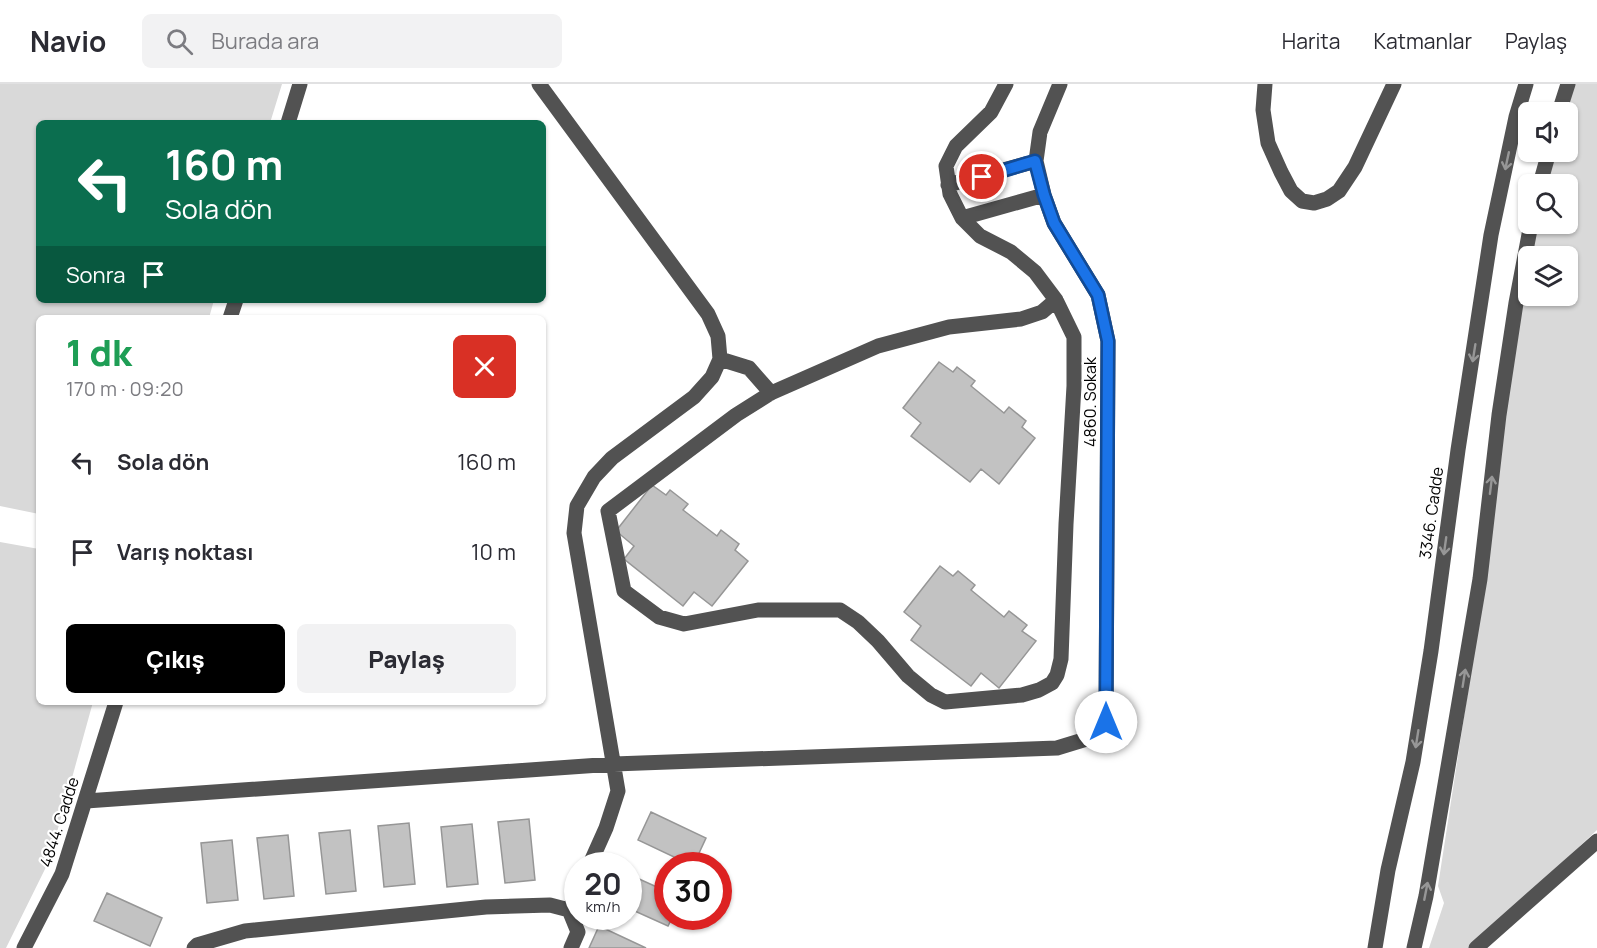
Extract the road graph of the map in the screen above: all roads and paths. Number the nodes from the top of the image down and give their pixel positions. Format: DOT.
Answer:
graph roads {
  1 [pos="300,84"];
  2 [pos="539,84"];
  3 [pos="1006,84"];
  4 [pos="1060,84"];
  5 [pos="1265,84"];
  6 [pos="1394,84"];
  7 [pos="1526,84"];
  8 [pos="1568,84"];
  9 [pos="1562,102"];
  10 [pos="289,120"];
  11 [pos="1035,161"];
  12 [pos="948,185"];
  13 [pos="1044,195"];
  14 [pos="962,218"];
  15 [pos="1529,234"];
  16 [pos="1056,300"];
  17 [pos="720,359"];
  18 [pos="771,393"];
  19 [pos="115,705"];
  20 [pos="614,764"];
  21 [pos="86,801"];
  22 [pos="1597,841"];
  23 [pos="595,852"];
  24 [pos="564,909"];
  25 [pos="577,930"];
  26 [pos="24,948"];
  27 [pos="194,948"];
  28 [pos="571,948"];
  29 [pos="1375,948"];
  30 [pos="1414,948"];
  31 [pos="1476,948"];
  1 -- 10 [label="street"];
  2 -- 17 [label="street"];
  3 -- 12 [label="street"];
  4 -- 11 [label="street, 4860. Sokak"];
  5 -- 6 [label="street"];
  7 -- 29 [label="street, 3346. Cadde, one-way"];
  8 -- 9 [label="street"];
  11 -- 12 [label="street"];
  11 -- 13 [label="street, 4860. Sokak"];
  12 -- 14 [label="street"];
  13 -- 14 [label="street"];
  13 -- 20 [label="street, 4860. Sokak"];
  14 -- 16 [label="street"];
  30 -- 15 [label="street, one-way"];
  16 -- 18 [label="street"];
  16 -- 18 [label="street"];
  17 -- 18 [label="street"];
  17 -- 20 [label="street"];
  19 -- 21 [label="street, 4844. Cadde"];
  20 -- 21 [label="street"];
  20 -- 23 [label="street"];
  21 -- 26 [label="street, 4844. Cadde"];
  22 -- 31 [label="street"];
  24 -- 27 [label="street"];
  25 -- 28 [label="street"];
}
